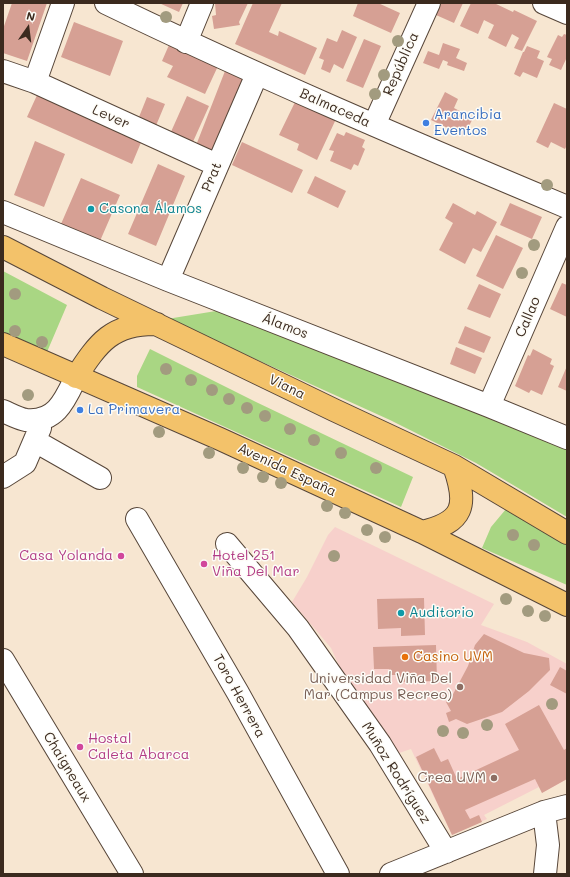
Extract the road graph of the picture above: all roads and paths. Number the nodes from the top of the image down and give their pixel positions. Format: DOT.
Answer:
graph roads {
  1 [pos="63,3"];
  2 [pos="106,3"];
  3 [pos="202,3"];
  4 [pos="429,3"];
  5 [pos="544,3"];
  6 [pos="567,12"];
  7 [pos="186,42"];
  8 [pos="3,71"];
  9 [pos="257,74"];
  10 [pos="36,82"];
  11 [pos="374,125"];
  12 [pos="217,164"];
  13 [pos="567,207"];
  14 [pos="3,212"];
  15 [pos="567,227"];
  16 [pos="3,247"];
  17 [pos="168,280"];
  18 [pos="157,324"];
  19 [pos="3,344"];
  20 [pos="76,377"];
  21 [pos="490,406"];
  22 [pos="3,411"];
  23 [pos="43,420"];
  24 [pos="567,438"];
  25 [pos="35,441"];
  26 [pos="454,466"];
  27 [pos="3,477"];
  28 [pos="100,478"];
  29 [pos="137,518"];
  30 [pos="422,532"];
  31 [pos="567,533"];
  32 [pos="227,544"];
  33 [pos="567,605"];
  34 [pos="3,660"];
  35 [pos="567,806"];
  36 [pos="544,812"];
  37 [pos="446,852"];
  38 [pos="132,874"];
  39 [pos="338,874"];
  40 [pos="391,874"];
  41 [pos="545,874"];
  1 -- 10 [label="street"];
  2 -- 7 [label="street, Balmaceda"];
  3 -- 7 [label="street"];
  4 -- 11 [label="street, República"];
  5 -- 6 [label="street"];
  7 -- 9 [label="street, Balmaceda"];
  8 -- 10 [label="street, Lever"];
  9 -- 11 [label="street, Balmaceda"];
  9 -- 12 [label="street, Prat"];
  10 -- 12 [label="street, Lever"];
  11 -- 13 [label="street, Balmaceda"];
  12 -- 17 [label="street, Prat"];
  14 -- 17 [label="street, Álamos"];
  15 -- 21 [label="street, Callao"];
  16 -- 18 [label="main road, Viana"];
  17 -- 21 [label="street, Álamos"];
  18 -- 20 [label="main road"];
  18 -- 26 [label="main road, Viana"];
  19 -- 20 [label="main road, Avenida España"];
  20 -- 23 [label="street"];
  20 -- 30 [label="main road, Avenida España"];
  21 -- 24 [label="street, Álamos"];
  22 -- 23 [label="street"];
  23 -- 25 [label="street"];
  25 -- 27 [label="street"];
  25 -- 28 [label="street"];
  26 -- 30 [label="main road"];
  26 -- 31 [label="main road, Viana"];
  29 -- 39 [label="street, Toro Herrera"];
  30 -- 33 [label="main road, Avenida España"];
  32 -- 37 [label="street, Muñoz Rodríguez"];
  34 -- 38 [label="street, Chaigneaux"];
  35 -- 36 [label="street"];
  36 -- 37 [label="street"];
  36 -- 41 [label="street"];
  37 -- 40 [label="street"];
}
